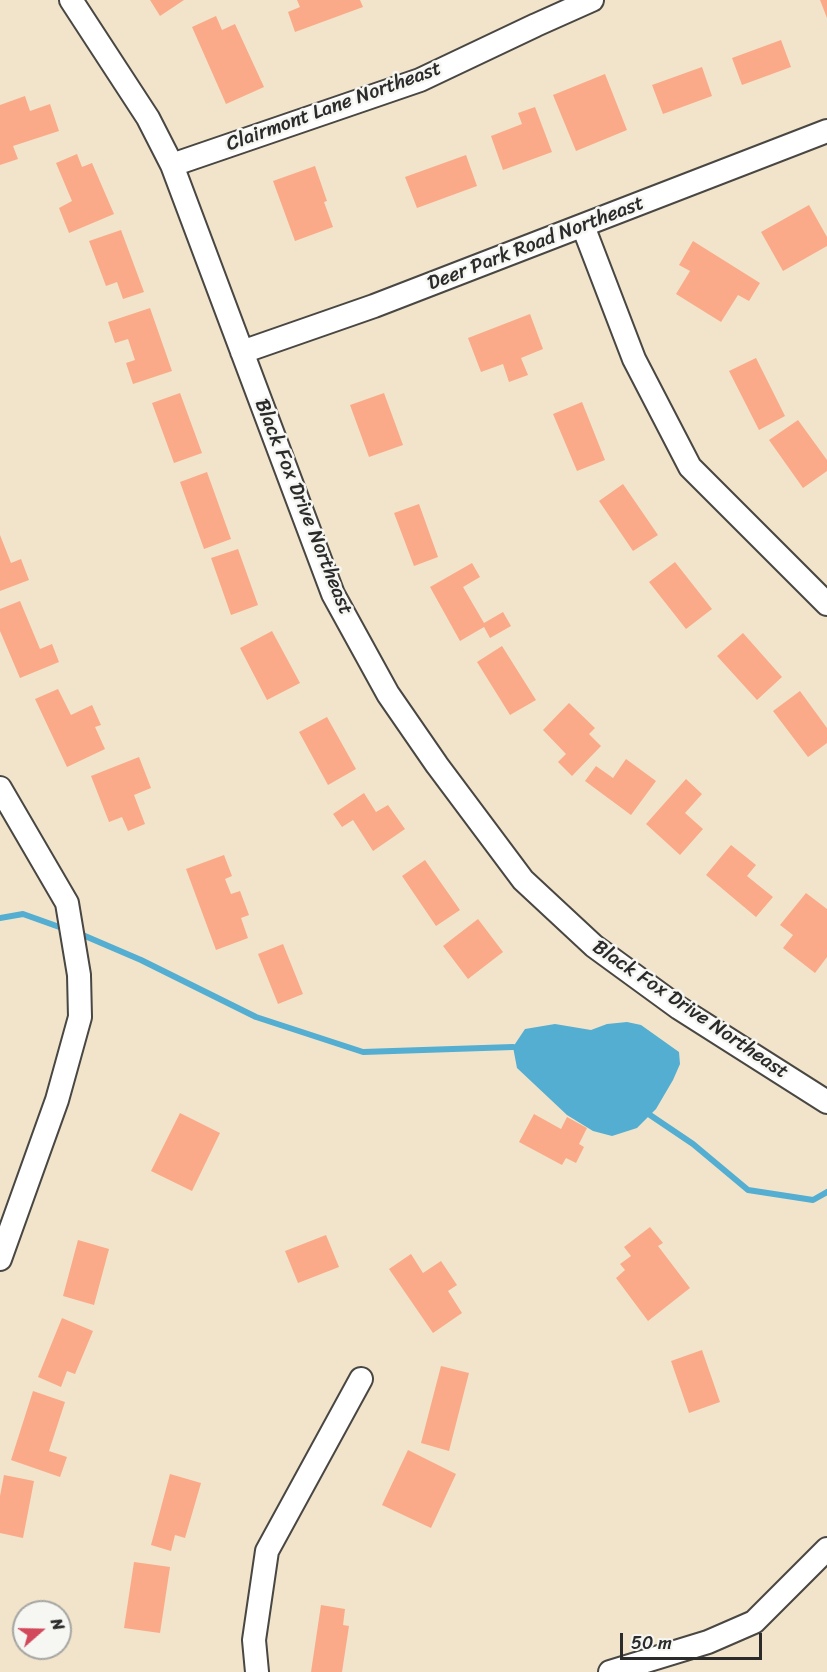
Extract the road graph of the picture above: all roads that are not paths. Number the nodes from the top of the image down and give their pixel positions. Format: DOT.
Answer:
graph roads {
  1 [pos="71,0"];
  2 [pos="592,0"];
  3 [pos="827,131"];
  4 [pos="172,165"];
  5 [pos="583,226"];
  6 [pos="242,352"];
  7 [pos="827,604"];
  8 [pos="0,788"];
  9 [pos="827,1102"];
  10 [pos="0,1259"];
  11 [pos="361,1379"];
  12 [pos="827,1549"];
  13 [pos="257,1672"];
  14 [pos="610,1672"];
  1 -- 4 [label="street, Black Fox Drive Northeast"];
  2 -- 4 [label="street, Clairmont Lane Northeast"];
  3 -- 5 [label="street, Deer Park Road Northeast"];
  4 -- 6 [label="street, Black Fox Drive Northeast"];
  5 -- 6 [label="street, Deer Park Road Northeast"];
  5 -- 7 [label="street"];
  6 -- 9 [label="street, Black Fox Drive Northeast"];
  8 -- 10 [label="street"];
  11 -- 13 [label="street"];
  12 -- 14 [label="street"];
}
